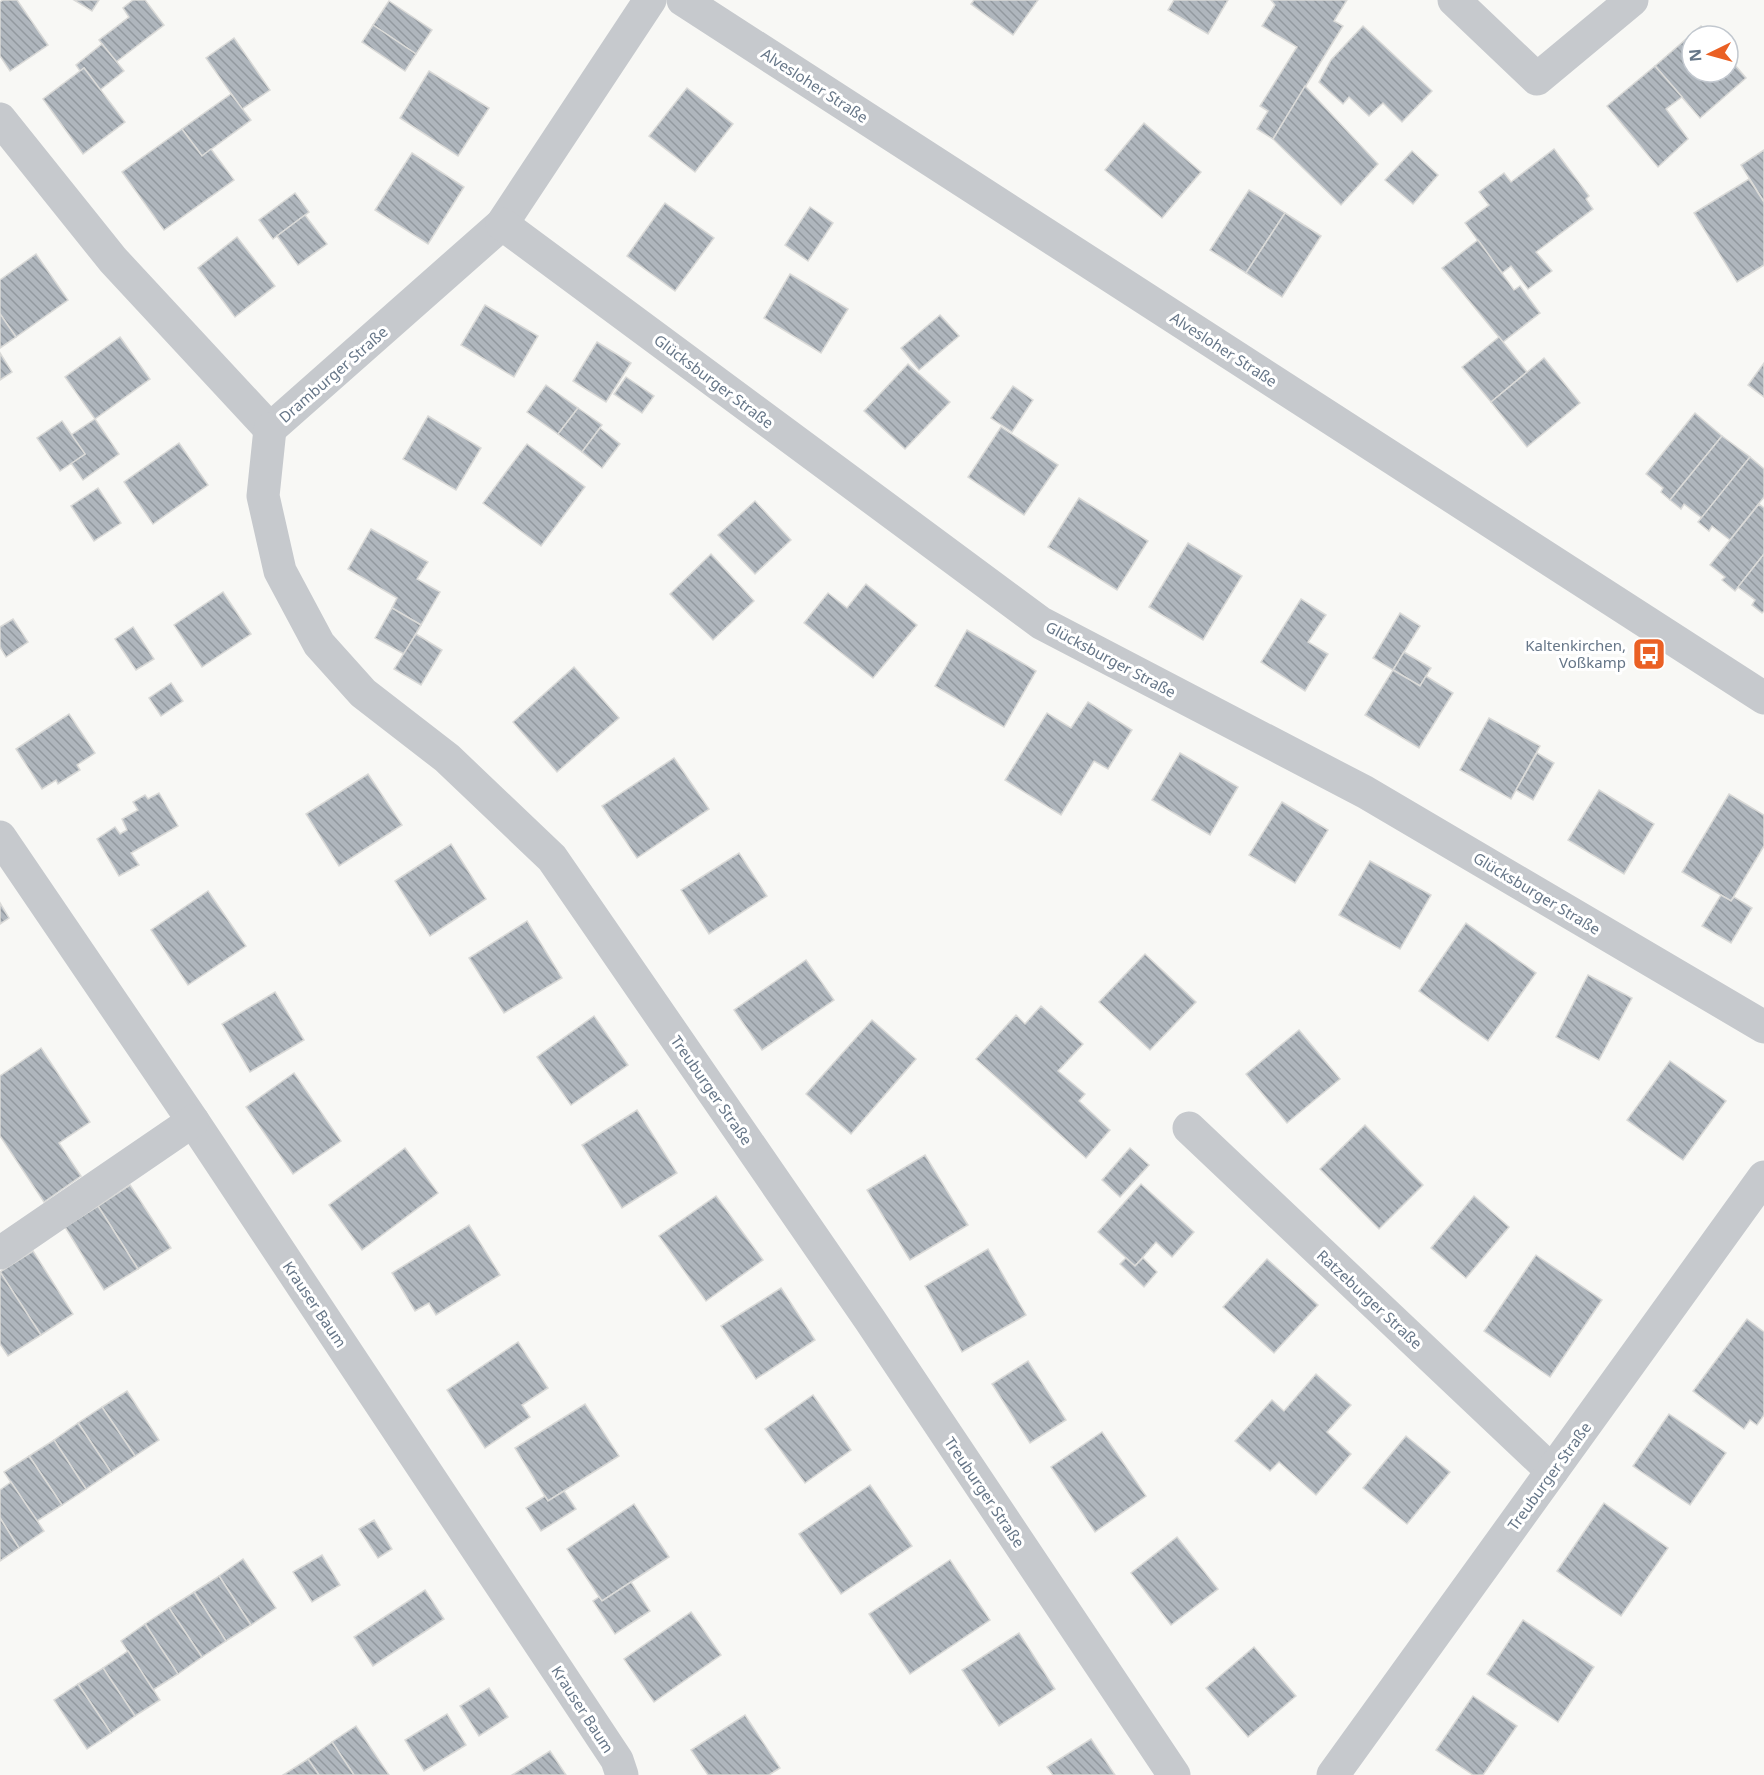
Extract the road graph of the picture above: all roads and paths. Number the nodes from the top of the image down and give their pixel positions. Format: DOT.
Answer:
graph roads {
  1 [pos="650,0"];
  2 [pos="683,0"];
  3 [pos="1454,0"];
  4 [pos="1632,0"];
  5 [pos="0,119"];
  6 [pos="502,224"];
  7 [pos="270,429"];
  8 [pos="1764,698"];
  9 [pos="0,837"];
  10 [pos="1764,1027"];
  11 [pos="193,1121"];
  12 [pos="1188,1128"];
  13 [pos="1764,1177"];
  14 [pos="0,1253"];
  15 [pos="1552,1471"];
  16 [pos="622,1775"];
  17 [pos="1173,1775"];
  18 [pos="1333,1775"];
  1 -- 6 [label="street, Dramburger Straße"];
  2 -- 8 [label="street, Alvesloher Straße"];
  3 -- 4 [label="street"];
  5 -- 7 [label="street, Dramburger Straße"];
  6 -- 7 [label="street, Dramburger Straße"];
  6 -- 10 [label="street, Glücksburger Straße"];
  7 -- 17 [label="street, Treuburger Straße"];
  9 -- 11 [label="street, Krauser Baum"];
  11 -- 14 [label="street"];
  11 -- 16 [label="street, Krauser Baum"];
  12 -- 15 [label="street, Ratzeburger Straße"];
  13 -- 15 [label="street, Treuburger Straße"];
  15 -- 18 [label="street, Treuburger Straße"];
}
